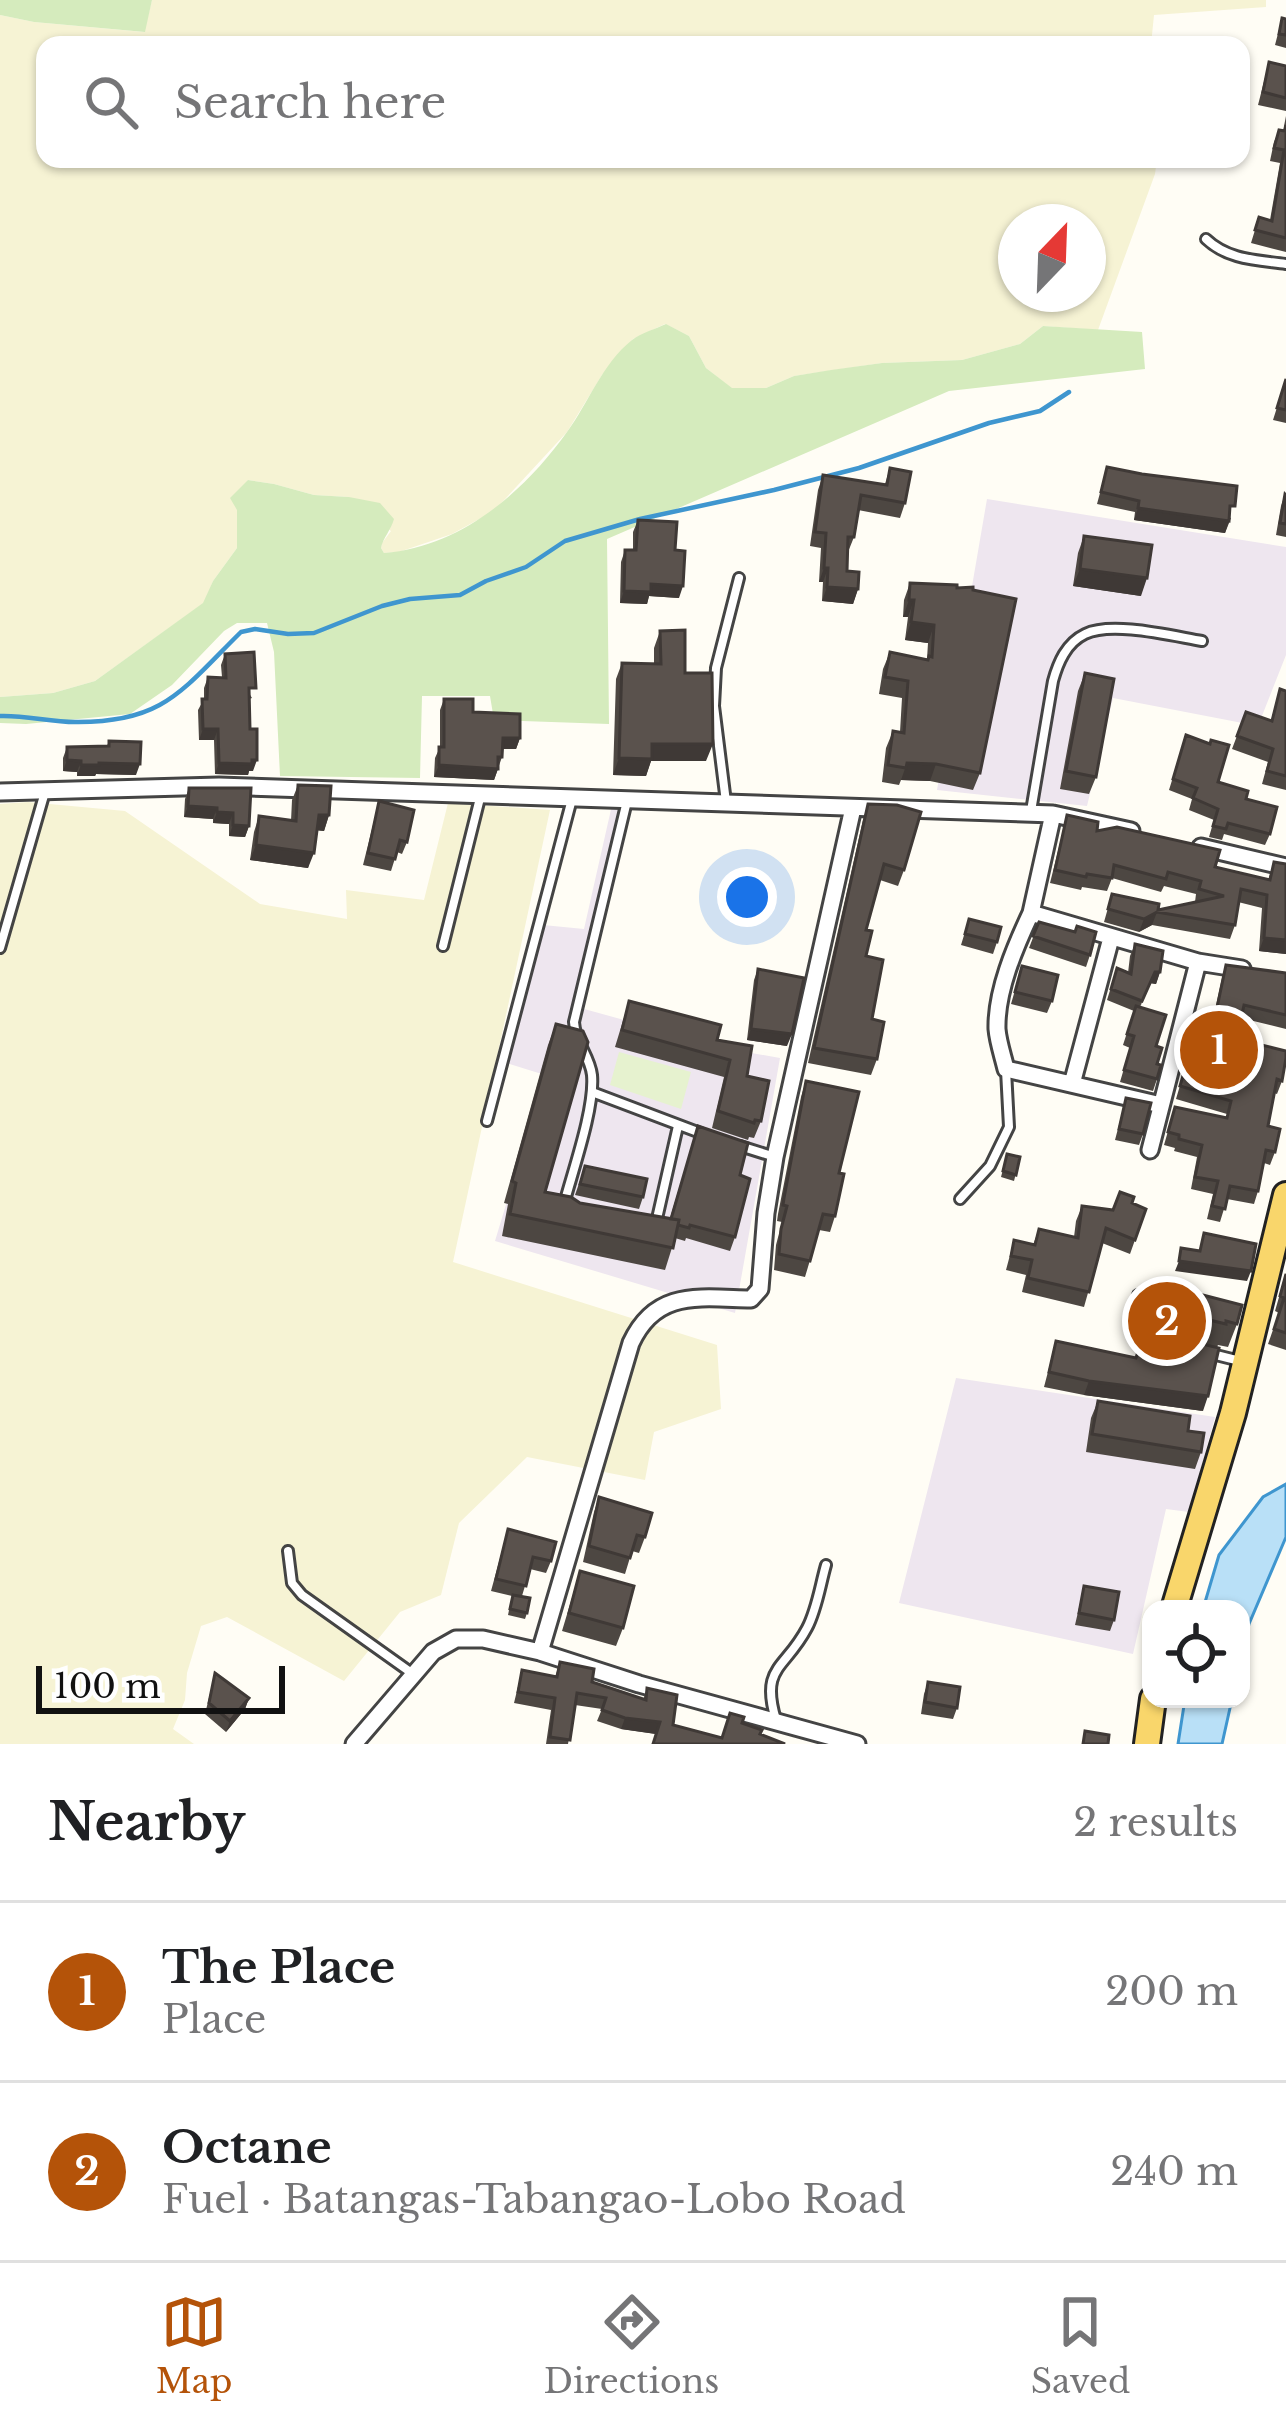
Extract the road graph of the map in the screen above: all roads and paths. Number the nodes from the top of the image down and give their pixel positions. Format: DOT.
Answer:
graph roads {
  1 [pos="1206,238"];
  2 [pos="1286,264"];
  3 [pos="739,578"];
  4 [pos="1202,641"];
  5 [pos="45,790"];
  6 [pos="0,792"];
  7 [pos="482,793"];
  8 [pos="573,797"];
  9 [pos="628,799"];
  10 [pos="726,803"];
  11 [pos="853,808"];
  12 [pos="1030,813"];
  13 [pos="1053,814"];
  14 [pos="1146,835"];
  15 [pos="1193,845"];
  16 [pos="1286,866"];
  17 [pos="1031,913"];
  18 [pos="1111,938"];
  19 [pos="443,946"];
  20 [pos="0,948"];
  21 [pos="1198,962"];
  22 [pos="1264,973"];
  23 [pos="1006,1069"];
  24 [pos="1072,1084"];
  25 [pos="592,1092"];
  26 [pos="1162,1105"];
  27 [pos="487,1121"];
  28 [pos="678,1126"];
  29 [pos="717,1138"];
  30 [pos="736,1144"];
  31 [pos="1150,1150"];
  32 [pos="775,1157"];
  33 [pos="1286,1195"];
  34 [pos="960,1199"];
  35 [pos="567,1214"];
  36 [pos="650,1229"];
  37 [pos="1138,1294"];
  38 [pos="1181,1304"];
  39 [pos="1200,1310"];
  40 [pos="1178,1346"];
  41 [pos="1200,1352"];
  42 [pos="1246,1363"];
  43 [pos="288,1551"];
  44 [pos="826,1565"];
  45 [pos="1177,1600"];
  46 [pos="540,1652"];
  47 [pos="414,1675"];
  48 [pos="1152,1708"];
  49 [pos="776,1722"];
  50 [pos="354,1744"];
  51 [pos="857,1744"];
  52 [pos="1147,1744"];
  1 -- 2 [label="lane"];
  3 -- 10 [label="lane"];
  4 -- 12 [label="lane"];
  5 -- 6 [label="street"];
  5 -- 7 [label="street"];
  5 -- 20 [label="lane"];
  7 -- 8 [label="street"];
  7 -- 19 [label="lane"];
  8 -- 9 [label="street"];
  8 -- 27 [label="lane"];
  9 -- 10 [label="street"];
  9 -- 25 [label="lane"];
  10 -- 11 [label="street"];
  11 -- 12 [label="street"];
  11 -- 32 [label="street"];
  12 -- 13 [label="street"];
  13 -- 14 [label="street"];
  13 -- 17 [label="street"];
  15 -- 16 [label="street"];
  17 -- 18 [label="street"];
  17 -- 23 [label="street"];
  18 -- 21 [label="street"];
  18 -- 24 [label="street"];
  21 -- 22 [label="street"];
  21 -- 26 [label="street"];
  23 -- 24 [label="street"];
  23 -- 34 [label="lane"];
  24 -- 26 [label="street"];
  25 -- 28 [label="lane"];
  25 -- 35 [label="lane"];
  26 -- 31 [label="street"];
  28 -- 29 [label="lane"];
  28 -- 36 [label="lane"];
  30 -- 32 [label="lane"];
  32 -- 46 [label="street"];
  33 -- 42 [label="main road"];
  37 -- 38 [label="lane"];
  38 -- 39 [label="lane"];
  38 -- 40 [label="lane"];
  41 -- 42 [label="lane"];
  42 -- 45 [label="main road"];
  43 -- 47 [label="lane"];
  44 -- 49 [label="lane"];
  46 -- 47 [label="street"];
  46 -- 49 [label="street"];
  47 -- 50 [label="street"];
  48 -- 52 [label="main road"];
  49 -- 51 [label="street"];
}
